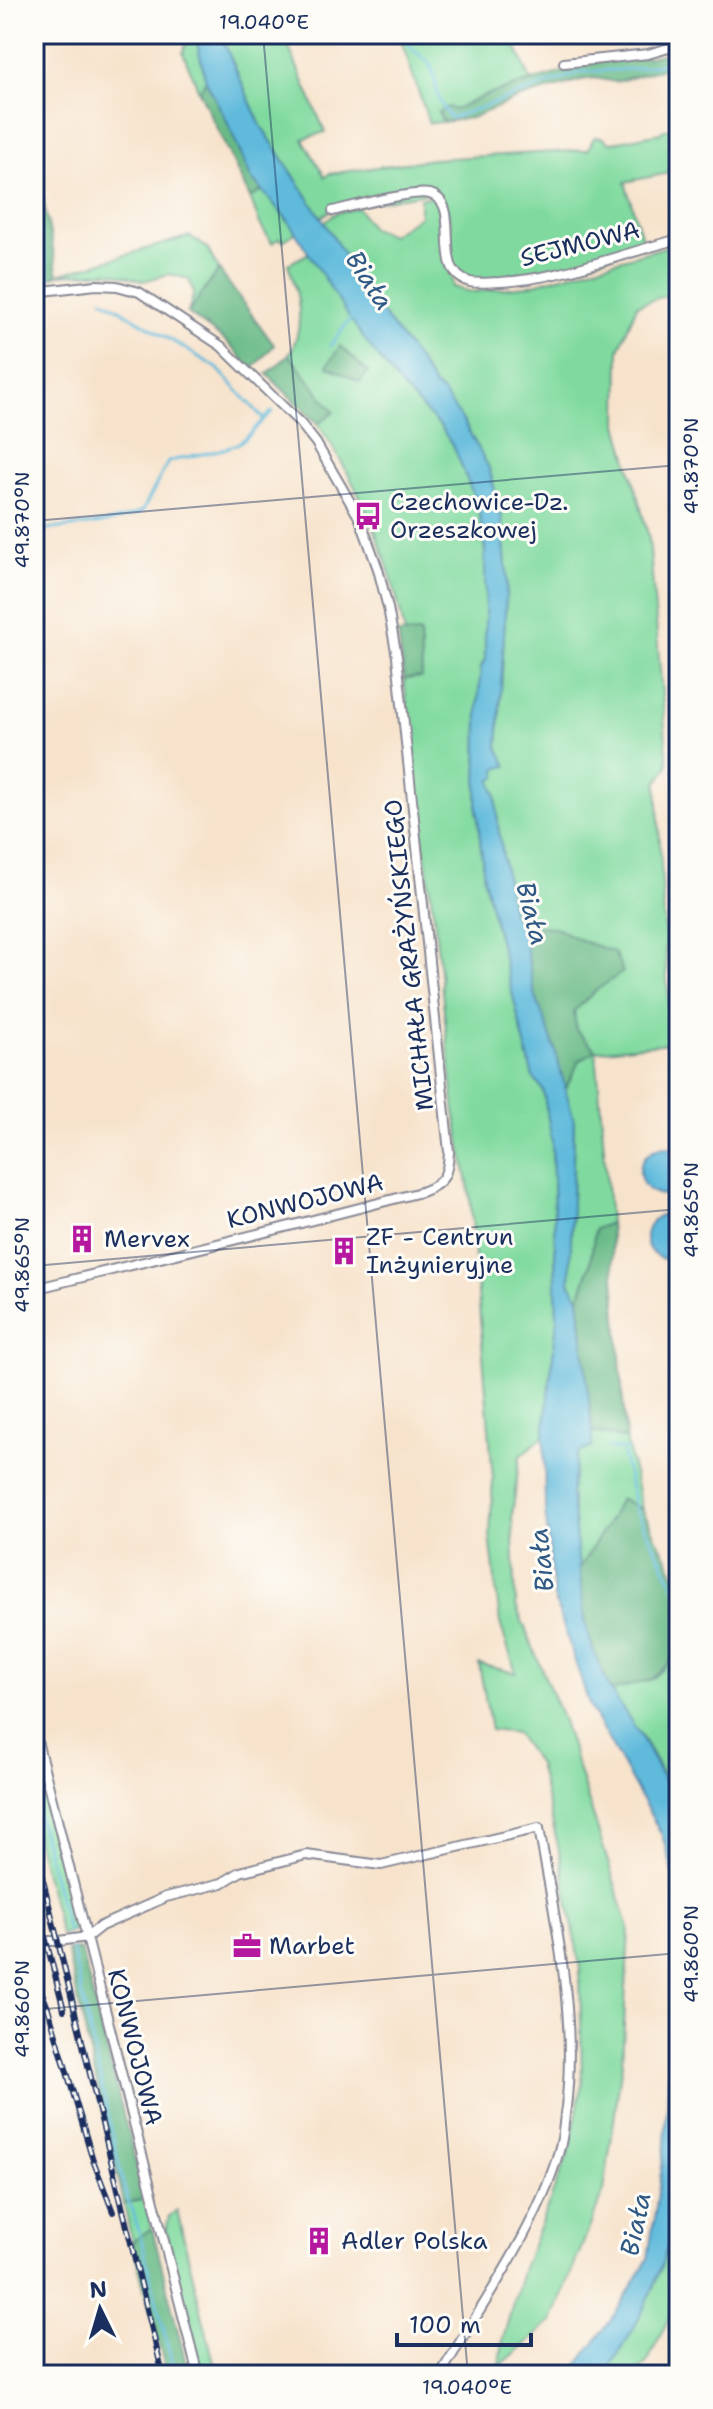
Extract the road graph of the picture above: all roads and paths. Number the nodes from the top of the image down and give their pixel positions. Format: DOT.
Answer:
graph roads {
  1 [pos="679,45"];
  2 [pos="564,63"];
  3 [pos="333,211"];
  4 [pos="679,239"];
  5 [pos="34,292"];
  6 [pos="442,1180"];
  7 [pos="34,1289"];
  8 [pos="34,1729"];
  9 [pos="87,1937"];
  10 [pos="34,1941"];
  11 [pos="198,2375"];
  12 [pos="440,2375"];
  1 -- 2 [label="street"];
  3 -- 4 [label="street, SEJMOWA"];
  5 -- 6 [label="street, MICHAŁA GRAŻYŃSKIEGO"];
  6 -- 7 [label="street, KONWOJOWA"];
  8 -- 9 [label="street, KONWOJOWA"];
  9 -- 10 [label="street"];
  9 -- 11 [label="street, KONWOJOWA"];
  9 -- 12 [label="street"];
}
